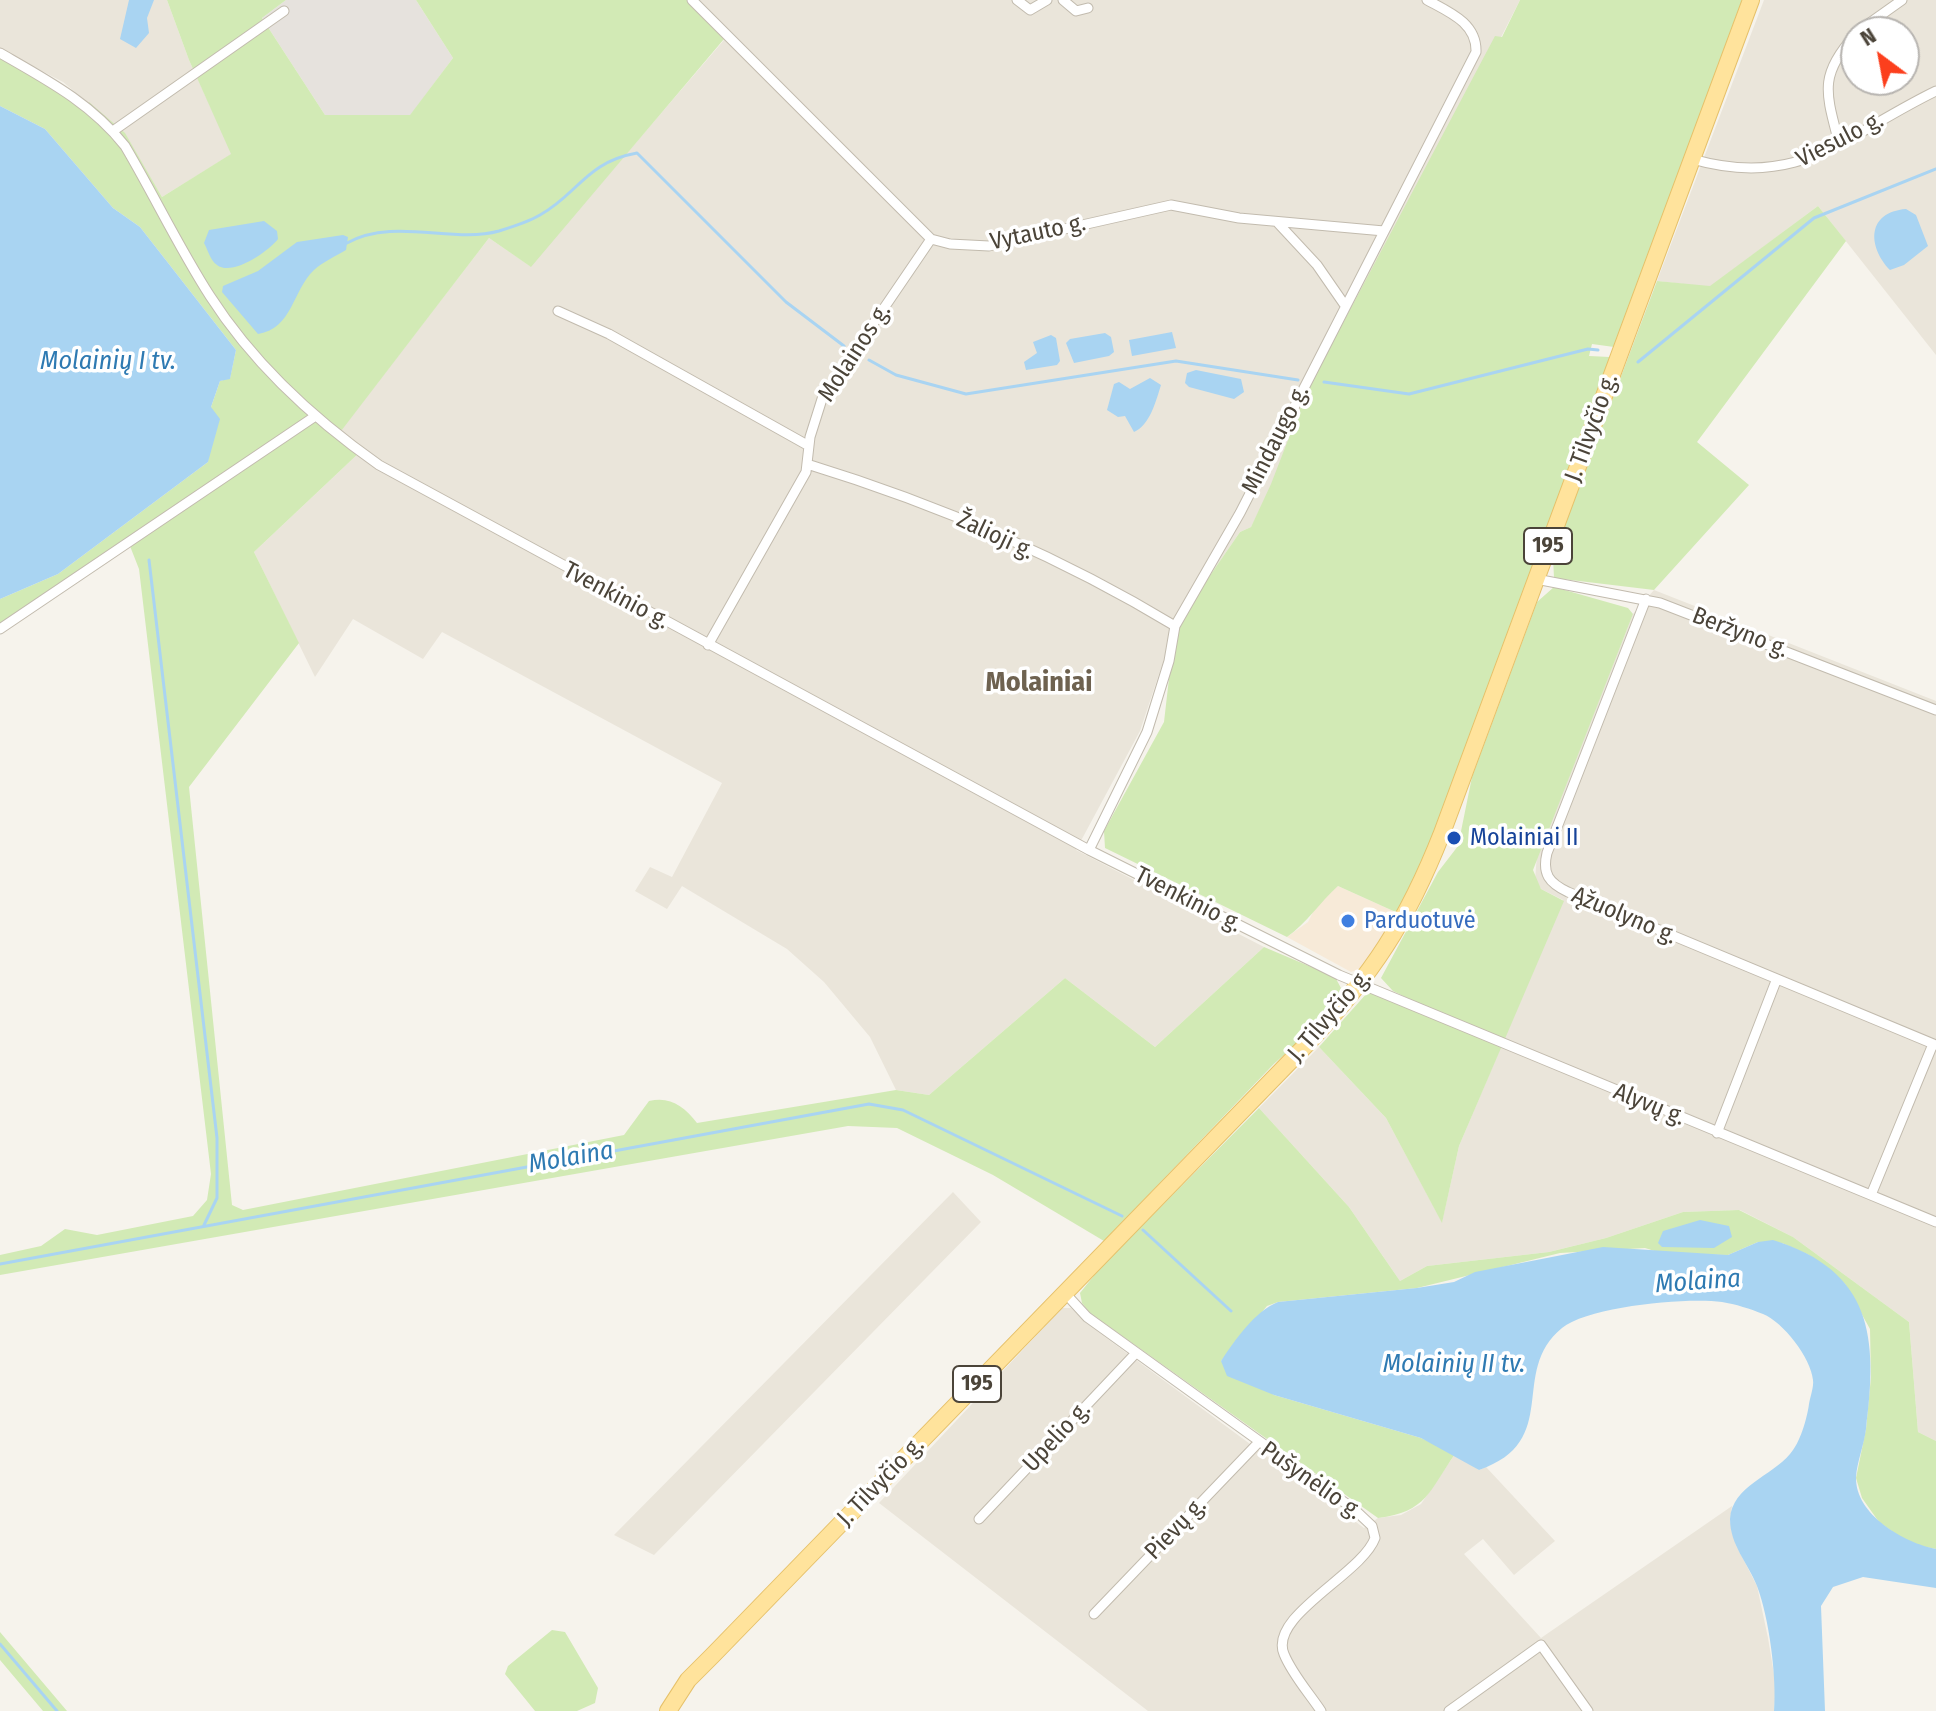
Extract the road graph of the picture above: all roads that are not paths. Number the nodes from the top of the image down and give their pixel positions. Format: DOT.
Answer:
graph roads {
  1 [pos="692,0"];
  2 [pos="1017,0"];
  3 [pos="1047,0"];
  4 [pos="1063,0"];
  5 [pos="1427,0"];
  6 [pos="1751,0"];
  7 [pos="1902,0"];
  8 [pos="1088,8"];
  9 [pos="284,11"];
  10 [pos="1880,16"];
  11 [pos="0,53"];
  12 [pos="1840,54"];
  13 [pos="1936,91"];
  14 [pos="113,131"];
  15 [pos="1839,143"];
  16 [pos="1692,159"];
  17 [pos="1277,222"];
  18 [pos="1384,231"];
  19 [pos="931,239"];
  20 [pos="1344,304"];
  21 [pos="558,311"];
  22 [pos="314,417"];
  23 [pos="809,446"];
  24 [pos="807,464"];
  25 [pos="1536,579"];
  26 [pos="1646,599"];
  27 [pos="1175,626"];
  28 [pos="0,629"];
  29 [pos="708,645"];
  30 [pos="1936,710"];
  31 [pos="1089,850"];
  32 [pos="1776,981"];
  33 [pos="1363,982"];
  34 [pos="1935,1044"];
  35 [pos="1717,1133"];
  36 [pos="1871,1195"];
  37 [pos="1936,1222"];
  38 [pos="1065,1293"];
  39 [pos="1135,1354"];
  40 [pos="1258,1443"];
  41 [pos="979,1519"];
  42 [pos="1094,1614"];
  43 [pos="668,1711"];
  44 [pos="1321,1711"];
  45 [pos="1449,1711"];
  46 [pos="1588,1711"];
  1 -- 19 [label="street"];
  2 -- 3 [label="street"];
  4 -- 8 [label="street"];
  5 -- 18 [label="street, Mindaugo g."];
  6 -- 16 [label="main road, J. Tilvyčio g. / 195"];
  7 -- 10 [label="street"];
  9 -- 14 [label="street"];
  11 -- 14 [label="street, Tvenkinio g."];
  12 -- 15 [label="street"];
  13 -- 15 [label="street, Viesulo g."];
  14 -- 22 [label="street, Tvenkinio g."];
  15 -- 16 [label="street, Viesulo g."];
  16 -- 25 [label="main road, J. Tilvyčio g. / 195"];
  17 -- 18 [label="street, Vytauto g."];
  17 -- 19 [label="street, Vytauto g."];
  17 -- 20 [label="street"];
  18 -- 20 [label="street, Mindaugo g."];
  19 -- 23 [label="street, Molainos g."];
  20 -- 27 [label="street, Mindaugo g."];
  21 -- 23 [label="street"];
  22 -- 28 [label="street"];
  22 -- 29 [label="street, Tvenkinio g."];
  23 -- 24 [label="street, Molainos g."];
  24 -- 27 [label="street, Žalioji g."];
  24 -- 29 [label="street, Molainos g."];
  25 -- 26 [label="street, Beržyno g."];
  25 -- 33 [label="main road, J. Tilvyčio g. / 195"];
  26 -- 30 [label="street, Beržyno g."];
  26 -- 32 [label="street, Ąžuolyno g."];
  27 -- 31 [label="street, Mindaugo g."];
  29 -- 31 [label="street, Tvenkinio g."];
  31 -- 33 [label="street, Tvenkinio g."];
  32 -- 34 [label="street, Ąžuolyno g."];
  32 -- 35 [label="street"];
  33 -- 35 [label="street, Alyvų g."];
  33 -- 38 [label="main road, J. Tilvyčio g. / 195"];
  34 -- 36 [label="street"];
  35 -- 36 [label="street, Alyvų g."];
  36 -- 37 [label="street, Alyvų g."];
  38 -- 39 [label="street, Pušynėlio g."];
  38 -- 43 [label="main road, J. Tilvyčio g. / 195"];
  39 -- 40 [label="street, Pušynėlio g."];
  39 -- 41 [label="street, Upelio g."];
  40 -- 42 [label="street, Pievų g."];
  40 -- 44 [label="street, Pušynėlio g."];
  45 -- 46 [label="street"];
}
